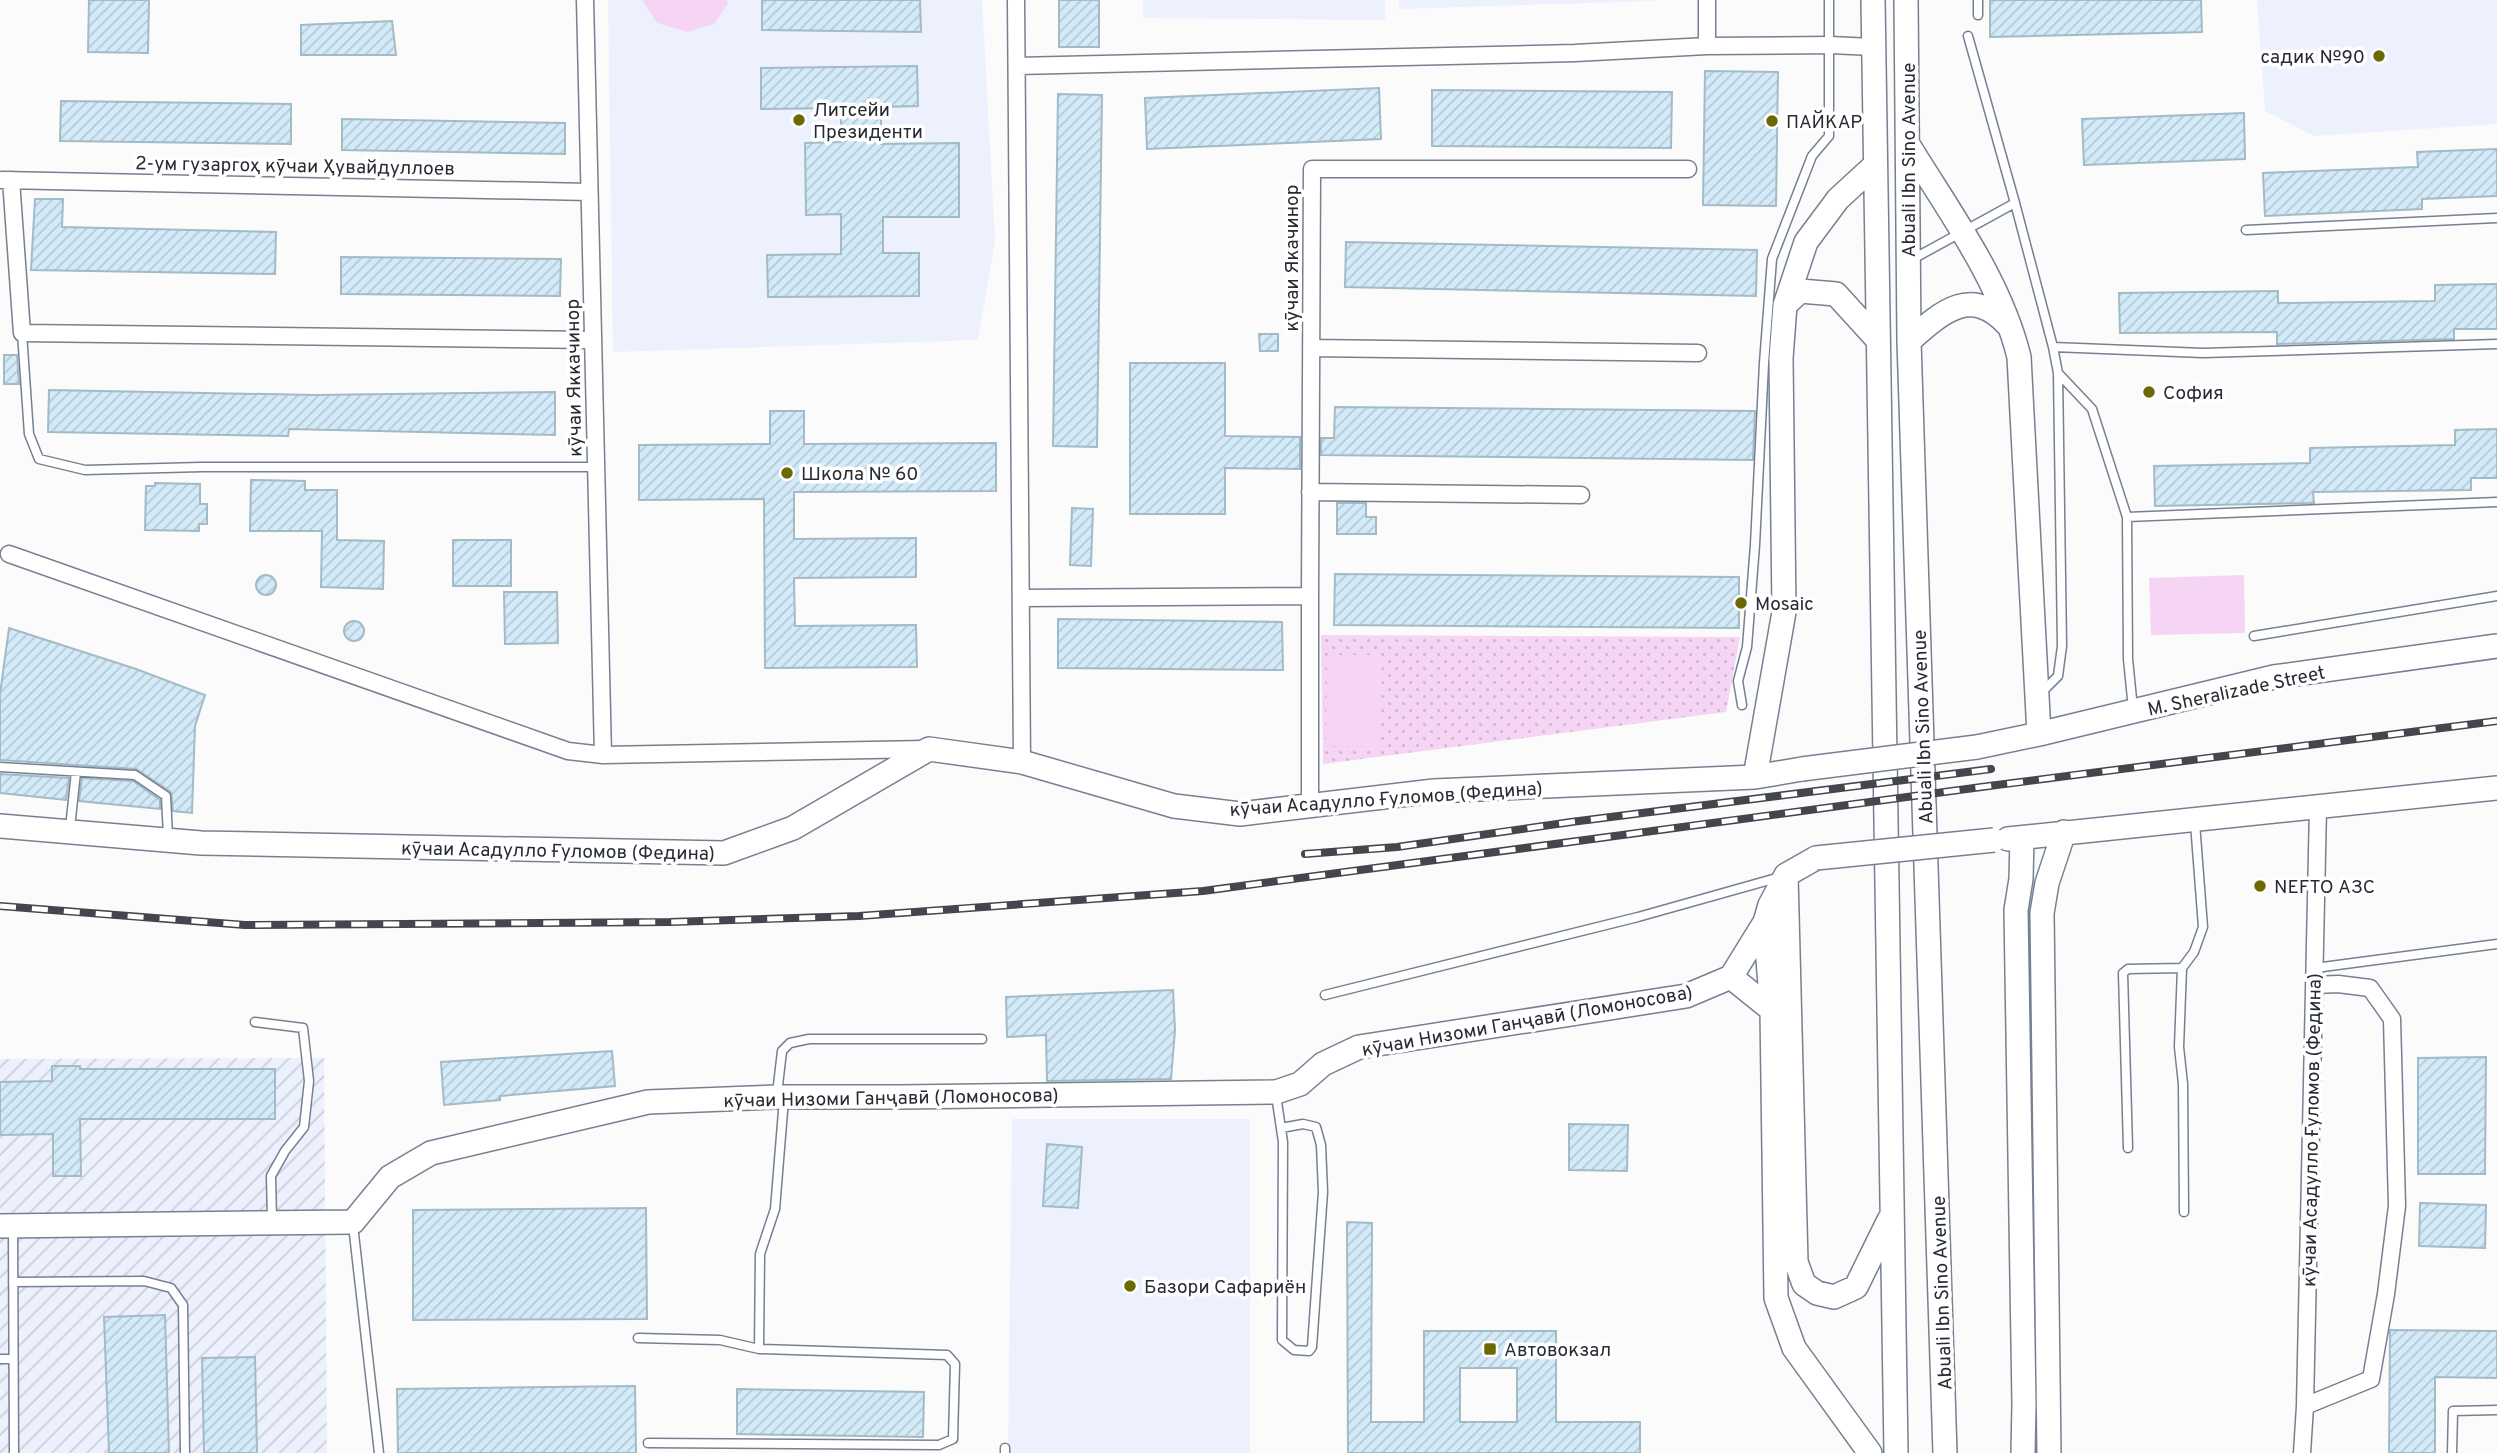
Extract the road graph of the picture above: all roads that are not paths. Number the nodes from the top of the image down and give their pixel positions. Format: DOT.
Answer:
graph roads {
  1 [pos="585,0"];
  2 [pos="1016,0"];
  3 [pos="1707,0"];
  4 [pos="1829,0"];
  5 [pos="1873,0"];
  6 [pos="1906,0"];
  7 [pos="1978,0"];
  8 [pos="1978,15"];
  9 [pos="1968,36"];
  10 [pos="1830,45"];
  11 [pos="1707,46"];
  12 [pos="1874,47"];
  13 [pos="1017,66"];
  14 [pos="1909,146"];
  15 [pos="1874,166"];
  16 [pos="1688,169"];
  17 [pos="6,180"];
  18 [pos="589,192"];
  19 [pos="2015,203"];
  20 [pos="2497,218"];
  21 [pos="2246,230"];
  22 [pos="1961,232"];
  23 [pos="1909,262"];
  24 [pos="1785,305"];
  25 [pos="2012,329"];
  26 [pos="22,333"];
  27 [pos="1877,339"];
  28 [pos="593,340"];
  29 [pos="1909,341"];
  30 [pos="2497,344"];
  31 [pos="2053,347"];
  32 [pos="1311,348"];
  33 [pos="1698,353"];
  34 [pos="2058,373"];
  35 [pos="596,467"];
  36 [pos="1310,492"];
  37 [pos="1581,495"];
  38 [pos="2497,502"];
  39 [pos="2127,517"];
  40 [pos="9,554"];
  41 [pos="1310,596"];
  42 [pos="2497,596"];
  43 [pos="1021,598"];
  44 [pos="2254,636"];
  45 [pos="2497,646"];
  46 [pos="2038,697"];
  47 [pos="1742,705"];
  48 [pos="2133,712"];
  49 [pos="2039,734"];
  50 [pos="929,749"];
  51 [pos="603,755"];
  52 [pos="1022,762"];
  53 [pos="0,767"];
  54 [pos="1802,769"];
  55 [pos="76,772"];
  56 [pos="1755,777"];
  57 [pos="2497,788"];
  58 [pos="1310,806"];
  59 [pos="2318,807"];
  60 [pos="2194,820"];
  61 [pos="0,825"];
  62 [pos="70,832"];
  63 [pos="2064,832"];
  64 [pos="2022,838"];
  65 [pos="168,841"];
  66 [pos="1786,875"];
  67 [pos="1765,922"];
  68 [pos="2497,944"];
  69 [pos="2182,968"];
  70 [pos="2315,968"];
  71 [pos="1731,977"];
  72 [pos="2315,985"];
  73 [pos="1325,995"];
  74 [pos="1772,1010"];
  75 [pos="255,1022"];
  76 [pos="982,1039"];
  77 [pos="1276,1092"];
  78 [pos="780,1097"];
  79 [pos="1281,1128"];
  80 [pos="2129,1148"];
  81 [pos="1892,1212"];
  82 [pos="2184,1212"];
  83 [pos="353,1222"];
  84 [pos="272,1223"];
  85 [pos="7,1226"];
  86 [pos="13,1282"];
  87 [pos="638,1338"];
  88 [pos="759,1349"];
  89 [pos="0,1359"];
  90 [pos="13,1359"];
  91 [pos="2305,1406"];
  92 [pos="2497,1410"];
  93 [pos="648,1443"];
  94 [pos="1948,1450"];
  95 [pos="14,1453"];
  96 [pos="185,1453"];
  97 [pos="379,1453"];
  98 [pos="1870,1453"];
  99 [pos="1896,1453"];
  100 [pos="2023,1453"];
  101 [pos="2049,1453"];
  102 [pos="2302,1453"];
  103 [pos="2452,1453"];
  1 -- 18 [label="street, кӯчаи Яккачинор"];
  2 -- 13 [label="street"];
  3 -- 11 [label="street"];
  4 -- 10 [label="lane"];
  5 -- 12 [label="main road, Abuali Ibn Sino Avenue"];
  6 -- 14 [label="main road, Abuali Ibn Sino Avenue"];
  7 -- 8 [label="lane"];
  9 -- 19 [label="lane"];
  10 -- 11 [label="street"];
  10 -- 12 [label="street"];
  10 -- 47 [label="lane"];
  11 -- 13 [label="street"];
  12 -- 15 [label="main road, Abuali Ibn Sino Avenue"];
  13 -- 43 [label="street"];
  14 -- 22 [label="main road"];
  14 -- 23 [label="main road, Abuali Ibn Sino Avenue"];
  15 -- 24 [label="main road"];
  15 -- 27 [label="main road, Abuali Ibn Sino Avenue"];
  16 -- 32 [label="street, кӯчаи Якачинор"];
  17 -- 18 [label="street, 2-ум гузаргоҳ кӯчаи Ҳувайдуллоев"];
  17 -- 26 [label="street"];
  18 -- 28 [label="street, кӯчаи Яккачинор"];
  19 -- 22 [label="lane"];
  19 -- 31 [label="lane"];
  20 -- 21 [label="lane"];
  22 -- 23 [label="lane"];
  22 -- 25 [label="main road"];
  23 -- 29 [label="main road, Abuali Ibn Sino Avenue"];
  24 -- 27 [label="main road"];
  24 -- 56 [label="main road"];
  25 -- 29 [label="main road"];
  25 -- 46 [label="main road"];
  26 -- 28 [label="street"];
  26 -- 35 [label="lane"];
  27 -- 81 [label="main road, Abuali Ibn Sino Avenue"];
  28 -- 35 [label="street, кӯчаи Яккачинор"];
  29 -- 94 [label="main road, Abuali Ibn Sino Avenue"];
  30 -- 31 [label="lane"];
  31 -- 34 [label="lane"];
  32 -- 33 [label="street"];
  32 -- 36 [label="street, кӯчаи Якачинор"];
  34 -- 39 [label="lane"];
  34 -- 46 [label="lane"];
  35 -- 51 [label="street, кӯчаи Яккачинор"];
  36 -- 37 [label="street"];
  36 -- 41 [label="street, кӯчаи Якачинор"];
  38 -- 39 [label="lane"];
  39 -- 48 [label="lane"];
  40 -- 51 [label="street"];
  41 -- 43 [label="street"];
  41 -- 58 [label="street, кӯчаи Якачинор"];
  42 -- 44 [label="lane"];
  43 -- 52 [label="street"];
  45 -- 48 [label="main road, M. Sheralizade Street"];
  46 -- 49 [label="main road"];
  48 -- 49 [label="main road, M. Sheralizade Street"];
  49 -- 54 [label="main road, M. Sheralizade Street, bridge"];
  50 -- 51 [label="street"];
  50 -- 52 [label="main road, кӯчаи Асадулло Ғуломов (Федина)"];
  50 -- 65 [label="main road, кӯчаи Асадулло Ғуломов (Федина)"];
  52 -- 58 [label="main road, кӯчаи Асадулло Ғуломов (Федина)"];
  53 -- 55 [label="lane"];
  54 -- 56 [label="main road, кӯчаи Асадулло Ғуломов (Федина)"];
  55 -- 62 [label="lane"];
  55 -- 65 [label="lane"];
  56 -- 58 [label="main road, кӯчаи Асадулло Ғуломов (Федина)"];
  57 -- 59 [label="main road"];
  59 -- 60 [label="main road"];
  59 -- 70 [label="street, кӯчаи Асадулло Ғуломов (Федина)"];
  60 -- 63 [label="main road"];
  60 -- 69 [label="lane"];
  61 -- 62 [label="main road, кӯчаи Асадулло Ғуломов (Федина)"];
  62 -- 65 [label="main road, кӯчаи Асадулло Ғуломов (Федина)"];
  63 -- 64 [label="main road"];
  63 -- 101 [label="main road"];
  64 -- 66 [label="main road, bridge"];
  64 -- 100 [label="main road"];
  66 -- 67 [label="main road"];
  66 -- 73 [label="lane"];
  66 -- 81 [label="main road"];
  67 -- 71 [label="main road"];
  67 -- 74 [label="main road"];
  68 -- 70 [label="lane"];
  69 -- 80 [label="lane"];
  69 -- 82 [label="lane"];
  70 -- 72 [label="street, кӯчаи Асадулло Ғуломов (Федина)"];
  71 -- 74 [label="main road"];
  71 -- 77 [label="main road, кӯчаи Низоми Ганҷавӣ (Ломоносова)"];
  72 -- 91 [label="street, кӯчаи Асадулло Ғуломов (Федина)"];
  72 -- 91 [label="street"];
  74 -- 98 [label="main road"];
  75 -- 84 [label="lane"];
  76 -- 78 [label="lane"];
  77 -- 78 [label="main road, кӯчаи Низоми Ганҷавӣ (Ломоносова)"];
  77 -- 79 [label="lane"];
  78 -- 83 [label="main road, кӯчаи Низоми Ганҷавӣ (Ломоносова)"];
  78 -- 88 [label="lane"];
  79 -- 79 [label="lane"];
  81 -- 99 [label="main road, Abuali Ibn Sino Avenue"];
  83 -- 84 [label="main road"];
  83 -- 97 [label="lane"];
  84 -- 85 [label="main road"];
  85 -- 86 [label="lane"];
  86 -- 90 [label="lane"];
  86 -- 96 [label="lane"];
  87 -- 88 [label="lane"];
  88 -- 93 [label="lane"];
  89 -- 90 [label="lane"];
  90 -- 95 [label="lane"];
  91 -- 102 [label="street, кӯчаи Асадулло Ғуломов (Федина)"];
  92 -- 103 [label="lane"];
}
